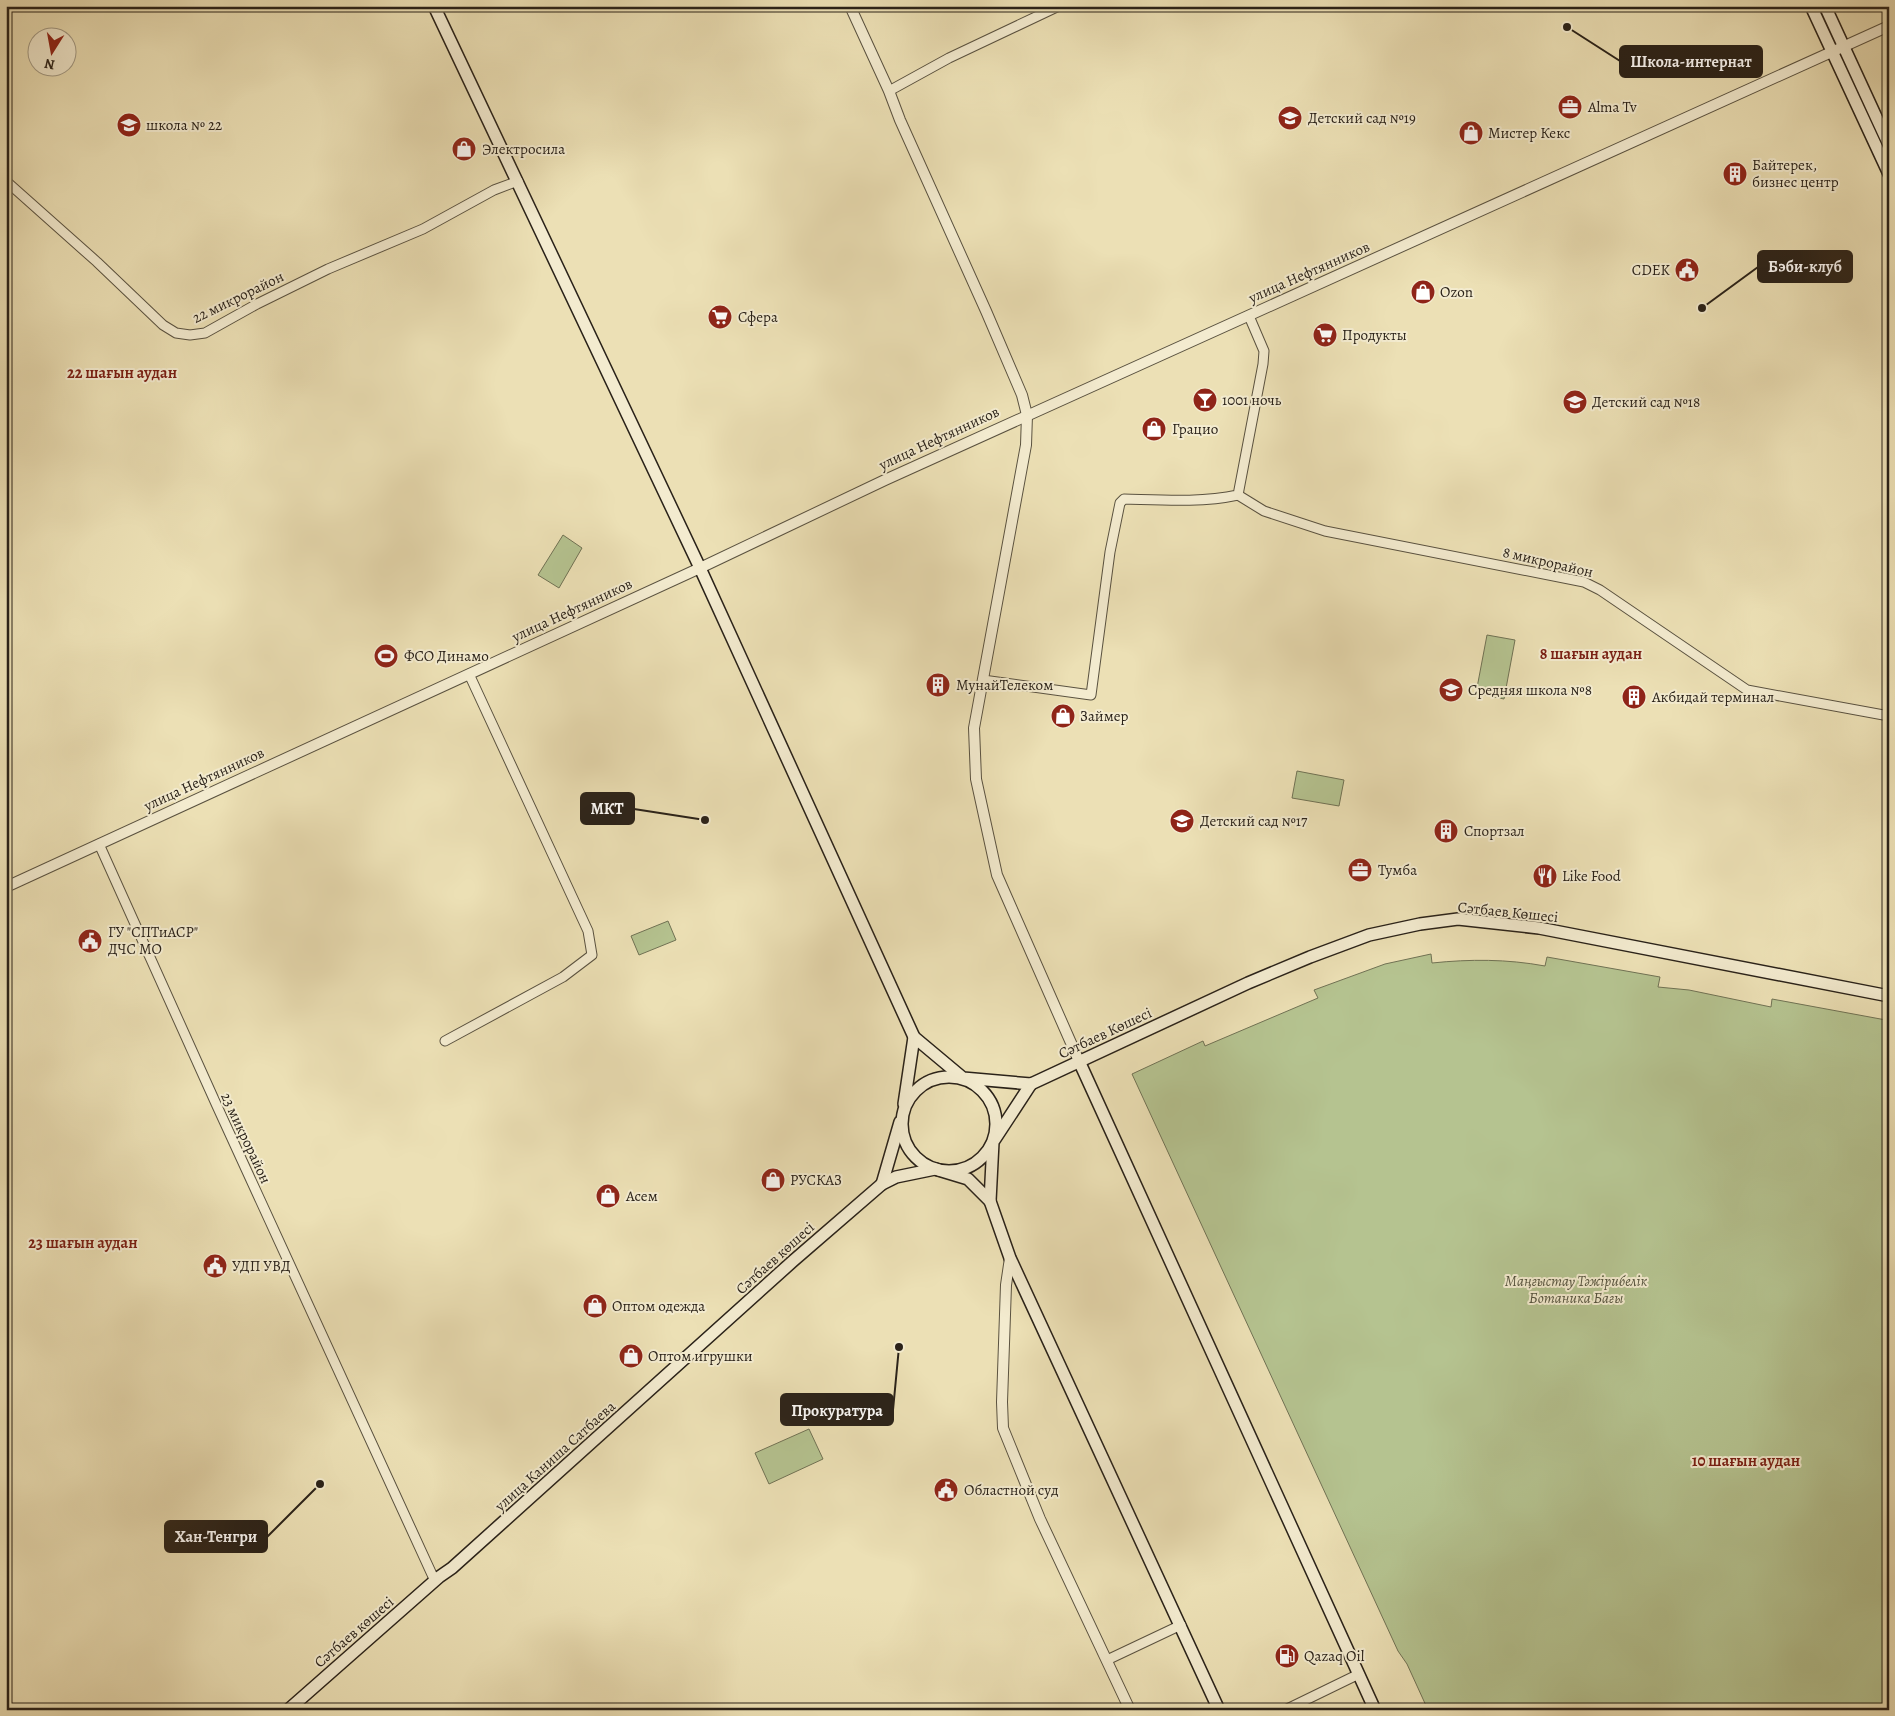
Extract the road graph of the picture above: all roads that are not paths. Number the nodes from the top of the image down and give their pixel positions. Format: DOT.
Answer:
graph roads {
  1 [pos="434,6"];
  2 [pos="850,6"];
  3 [pos="1059,6"];
  4 [pos="1811,6"];
  5 [pos="1825,6"];
  6 [pos="1889,26"];
  7 [pos="1844,47"];
  8 [pos="1832,53"];
  9 [pos="889,91"];
  10 [pos="1889,145"];
  11 [pos="1889,174"];
  12 [pos="6,181"];
  13 [pos="518,181"];
  14 [pos="1249,316"];
  15 [pos="1027,414"];
  16 [pos="1238,495"];
  17 [pos="700,568"];
  18 [pos="469,674"];
  19 [pos="983,680"];
  20 [pos="1889,716"];
  21 [pos="99,844"];
  22 [pos="6,887"];
  23 [pos="1889,996"];
  24 [pos="914,1037"];
  25 [pos="445,1041"];
  26 [pos="1079,1061"];
  27 [pos="962,1078"];
  28 [pos="1030,1084"];
  29 [pos="903,1114"];
  30 [pos="993,1142"];
  31 [pos="935,1169"];
  32 [pos="882,1184"];
  33 [pos="990,1201"];
  34 [pos="1010,1258"];
  35 [pos="688,1356"];
  36 [pos="437,1579"];
  37 [pos="1181,1626"];
  38 [pos="1107,1660"];
  39 [pos="1359,1674"];
  40 [pos="288,1710"];
  41 [pos="1130,1710"];
  42 [pos="1219,1710"];
  43 [pos="1285,1710"];
  44 [pos="1376,1710"];
  1 -- 13 [label="main road"];
  2 -- 9 [label="street"];
  3 -- 9 [label="street"];
  4 -- 8 [label="main road"];
  5 -- 7 [label="main road"];
  6 -- 7 [label="street, улица Нефтянников"];
  7 -- 8 [label="street, улица Нефтянников"];
  7 -- 10 [label="main road"];
  8 -- 11 [label="main road"];
  8 -- 14 [label="street, улица Нефтянников"];
  9 -- 15 [label="street"];
  12 -- 13 [label="street, 22 микрорайон"];
  13 -- 17 [label="main road"];
  14 -- 15 [label="street, улица Нефтянников"];
  14 -- 16 [label="street"];
  15 -- 17 [label="street, улица Нефтянников"];
  15 -- 19 [label="street"];
  16 -- 19 [label="street"];
  16 -- 20 [label="street, 8 микрорайон"];
  17 -- 18 [label="street, улица Нефтянников"];
  17 -- 24 [label="main road"];
  18 -- 21 [label="street, улица Нефтянников"];
  18 -- 25 [label="street"];
  19 -- 26 [label="street"];
  21 -- 22 [label="street, улица Нефтянников"];
  21 -- 36 [label="street, 23 микрорайон"];
  23 -- 26 [label="main road, Сәтбаев Көшесі"];
  24 -- 27 [label="main road"];
  24 -- 29 [label="main road"];
  26 -- 28 [label="main road, Сәтбаев Көшесі"];
  26 -- 39 [label="main road"];
  27 -- 28 [label="main road"];
  27 -- 29 [label="main road"];
  27 -- 30 [label="main road"];
  28 -- 30 [label="main road"];
  29 -- 31 [label="main road"];
  29 -- 32 [label="main road"];
  30 -- 31 [label="main road"];
  30 -- 33 [label="main road"];
  31 -- 32 [label="main road, Сәтбаев көшесі"];
  31 -- 33 [label="main road"];
  32 -- 35 [label="main road, Сәтбаев көшесі"];
  33 -- 34 [label="main road"];
  34 -- 37 [label="main road"];
  34 -- 38 [label="street"];
  35 -- 36 [label="main road, улица Каниша Сатбаева"];
  36 -- 40 [label="main road, Сәтбаев көшесі"];
  37 -- 38 [label="street"];
  37 -- 42 [label="main road"];
  38 -- 41 [label="street"];
  39 -- 43 [label="street"];
  39 -- 44 [label="main road"];
}
